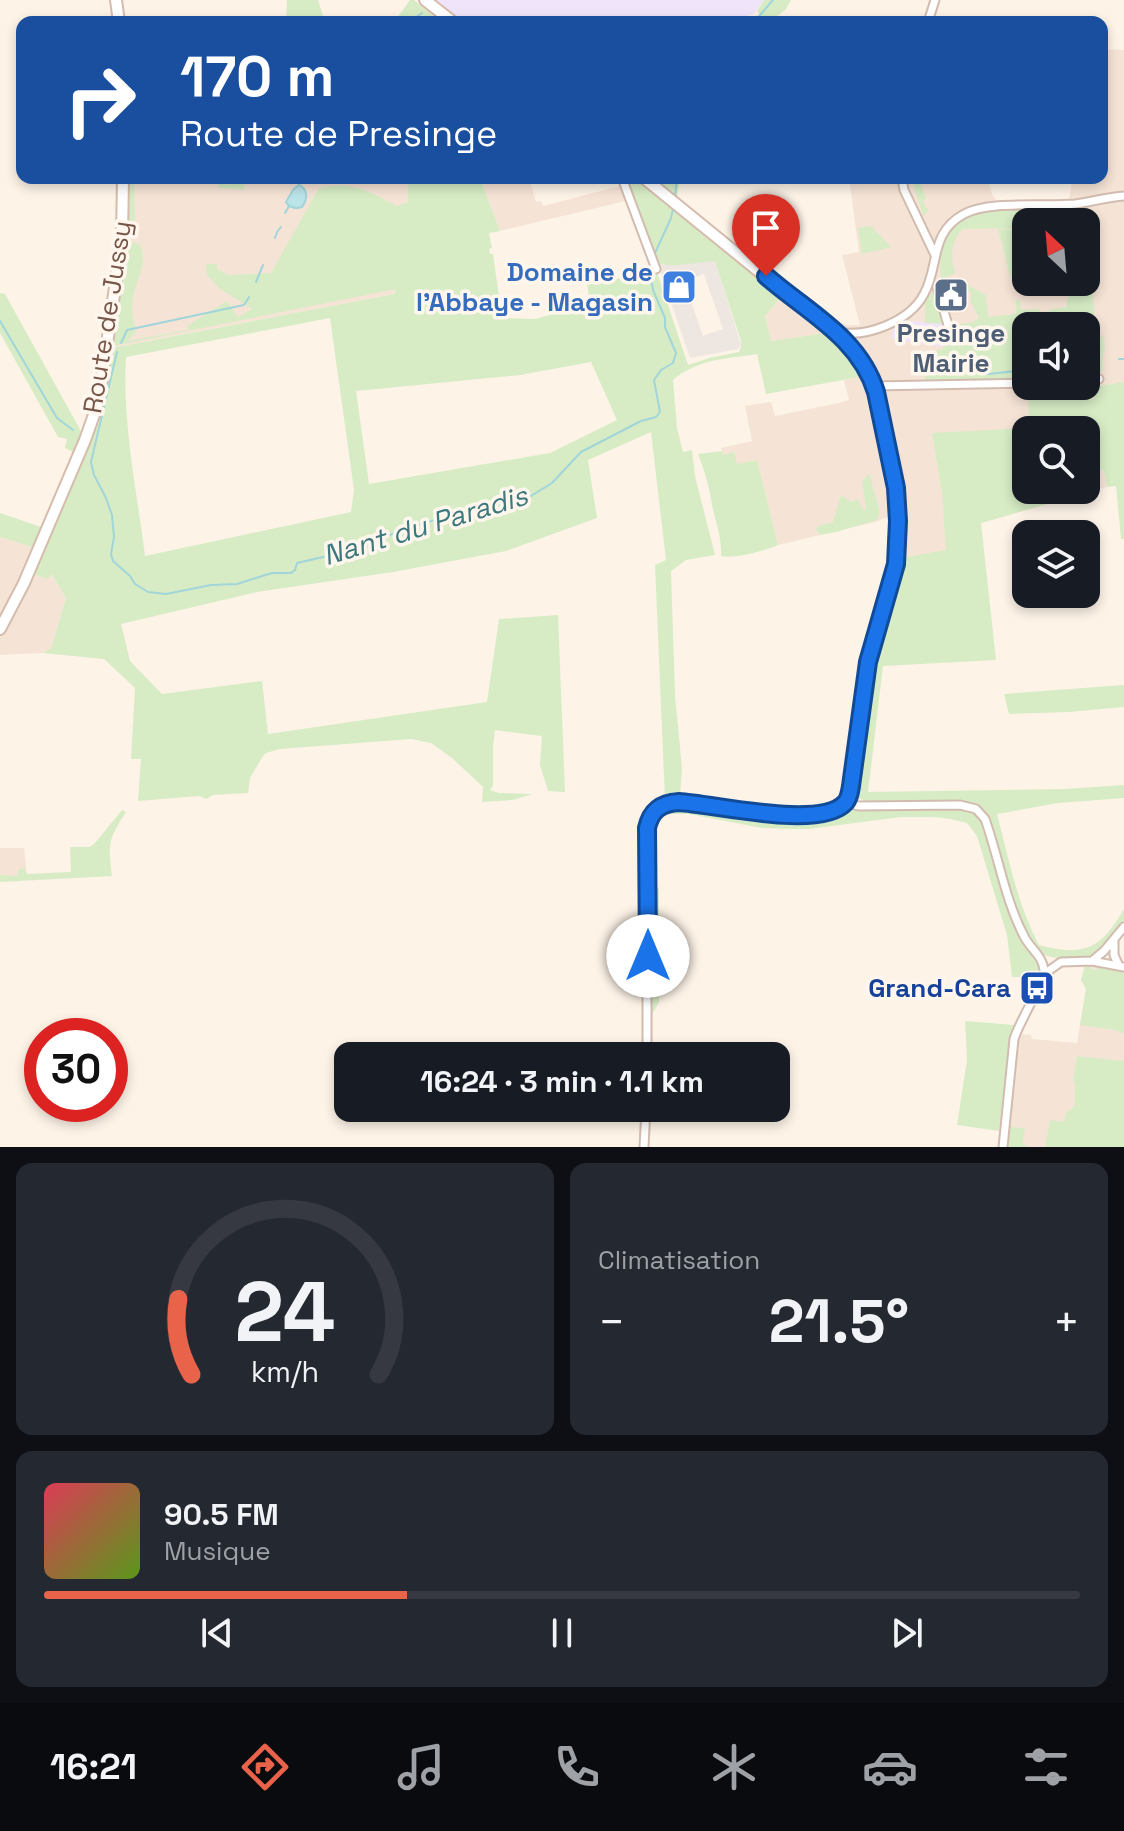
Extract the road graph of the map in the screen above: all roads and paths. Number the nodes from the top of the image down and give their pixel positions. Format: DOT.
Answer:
graph roads {
  1 [pos="425,0"];
  2 [pos="445,16"];
  3 [pos="123,184"];
  4 [pos="624,184"];
  5 [pos="652,184"];
  6 [pos="903,184"];
  7 [pos="1124,196"];
  8 [pos="935,255"];
  9 [pos="654,264"];
  10 [pos="931,270"];
  11 [pos="937,287"];
  12 [pos="923,297"];
  13 [pos="948,325"];
  14 [pos="841,332"];
  15 [pos="1012,383"];
  16 [pos="874,386"];
  17 [pos="0,629"];
  18 [pos="846,803"];
  19 [pos="1124,927"];
  20 [pos="1115,938"];
  21 [pos="1039,957"];
  22 [pos="1092,961"];
  23 [pos="1061,962"];
  24 [pos="1122,967"];
  25 [pos="1044,974"];
  26 [pos="647,1042"];
  27 [pos="645,1122"];
  28 [pos="644,1147"];
  29 [pos="1003,1147"];
  1 -- 2 [label="main road"];
  3 -- 17 [label="main road, Route de Jussy"];
  4 -- 9 [label="street"];
  5 -- 14 [label="main road"];
  6 -- 8 [label="street"];
  7 -- 8 [label="street"];
  8 -- 10 [label="street"];
  10 -- 11 [label="street"];
  10 -- 12 [label="street"];
  11 -- 12 [label="street"];
  11 -- 13 [label="street"];
  12 -- 14 [label="street"];
  14 -- 16 [label="street"];
  15 -- 16 [label="street"];
  16 -- 18 [label="street"];
  18 -- 21 [label="street"];
  18 -- 26 [label="street"];
  19 -- 20 [label="street"];
  20 -- 22 [label="street"];
  20 -- 24 [label="street"];
  21 -- 23 [label="street"];
  21 -- 25 [label="street"];
  22 -- 23 [label="street"];
  22 -- 24 [label="street"];
  23 -- 25 [label="street"];
  25 -- 29 [label="street"];
  27 -- 28 [label="street"];
}
